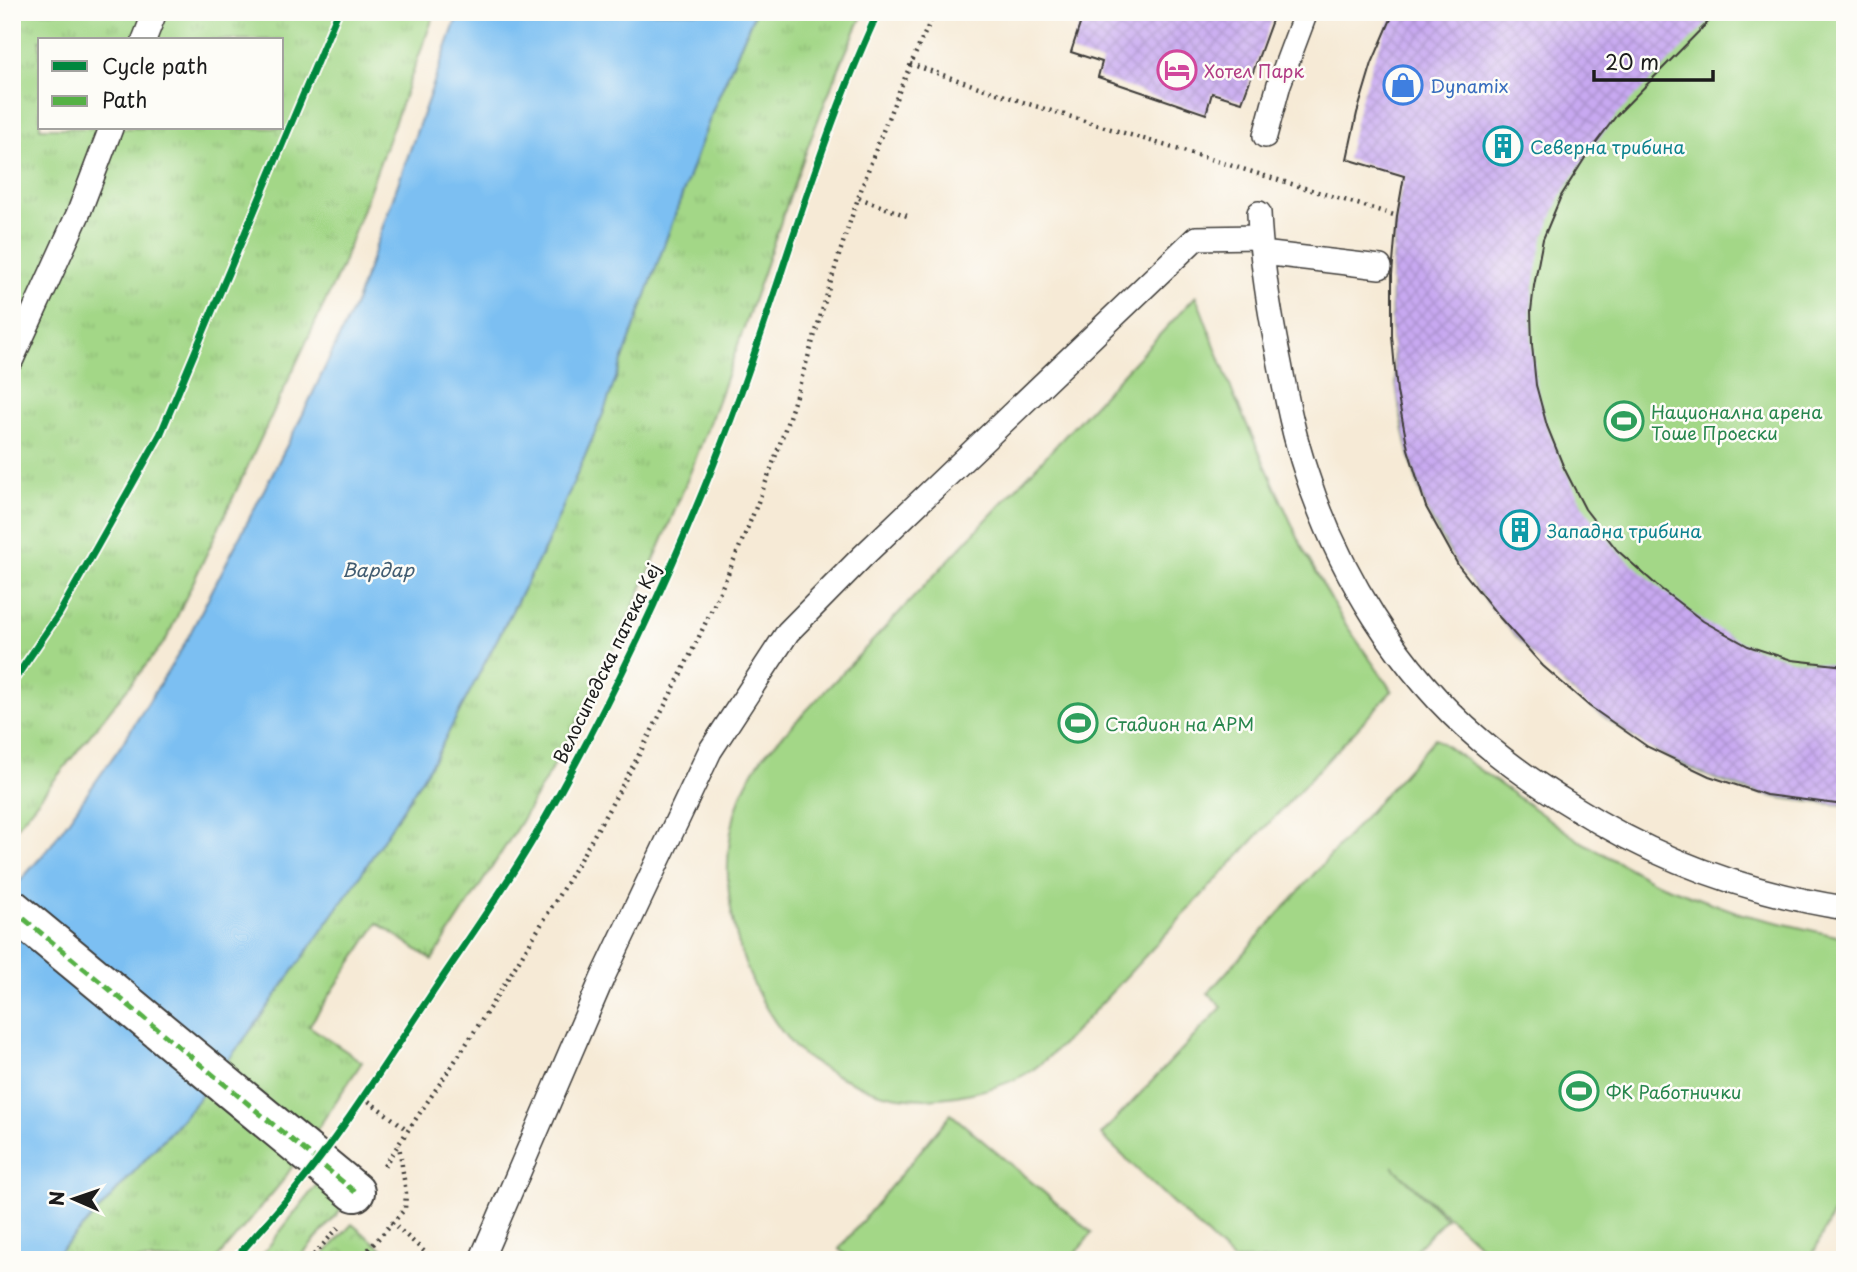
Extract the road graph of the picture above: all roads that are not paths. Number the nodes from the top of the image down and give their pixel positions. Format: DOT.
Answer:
graph roads {
  1 [pos="155,12"];
  2 [pos="1306,12"];
  3 [pos="145,38"];
  4 [pos="110,130"];
  5 [pos="1265,136"];
  6 [pos="1259,213"];
  7 [pos="1261,245"];
  8 [pos="1380,267"];
  9 [pos="12,359"];
  10 [pos="1845,908"];
  11 [pos="12,909"];
  12 [pos="359,1195"];
  13 [pos="481,1260"];
  1 -- 3 [label="lane"];
  2 -- 5 [label="lane"];
  4 -- 9 [label="lane"];
  6 -- 7 [label="lane"];
  7 -- 8 [label="lane"];
  7 -- 10 [label="lane"];
  7 -- 13 [label="lane"];
  11 -- 12 [label="street"];
}
